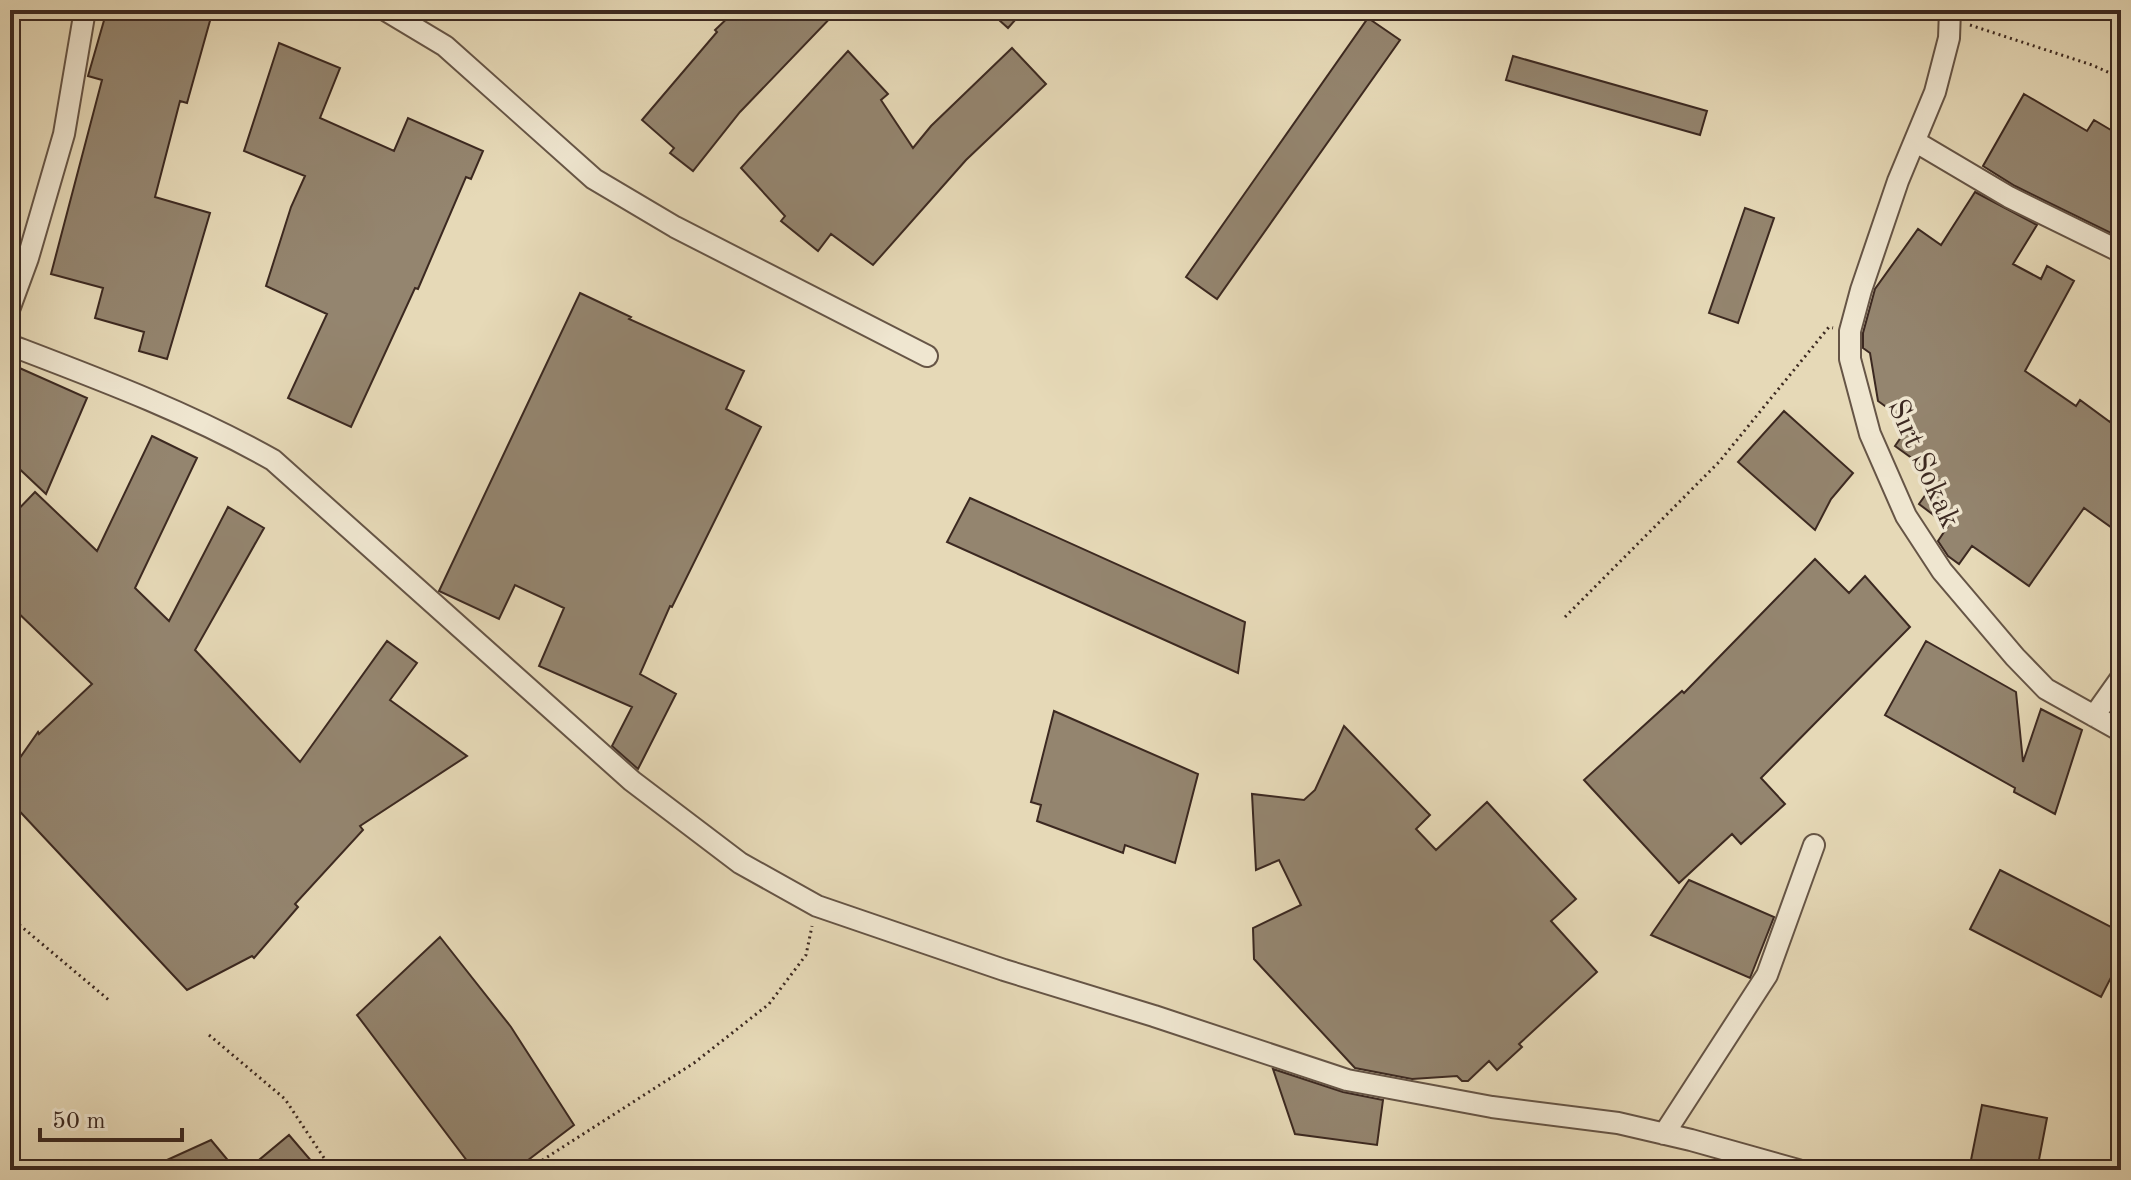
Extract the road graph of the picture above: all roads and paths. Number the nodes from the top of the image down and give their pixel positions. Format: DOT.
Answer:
graph roads {
  1 [pos="85,10"];
  2 [pos="385,10"];
  3 [pos="1950,14"];
  4 [pos="2121,78"];
  5 [pos="1916,142"];
  6 [pos="2121,252"];
  7 [pos="10,307"];
  8 [pos="1850,331"];
  9 [pos="10,345"];
  10 [pos="927,356"];
  11 [pos="1565,617"];
  12 [pos="2121,678"];
  13 [pos="2094,716"];
  14 [pos="2121,731"];
  15 [pos="1814,845"];
  16 [pos="817,906"];
  17 [pos="10,917"];
  18 [pos="110,1001"];
  19 [pos="209,1035"];
  20 [pos="1664,1134"];
  21 [pos="1738,1162"];
  22 [pos="332,1170"];
  23 [pos="527,1170"];
  24 [pos="1798,1170"];
  1 -- 7 [label="street"];
  2 -- 10 [label="street"];
  3 -- 4 [label="path"];
  3 -- 5 [label="street, Sırt Sokak"];
  5 -- 6 [label="street"];
  5 -- 8 [label="street, Sırt Sokak"];
  8 -- 11 [label="path"];
  8 -- 13 [label="street, Sırt Sokak"];
  9 -- 16 [label="street"];
  12 -- 13 [label="street"];
  13 -- 14 [label="street, Sırt Sokak"];
  15 -- 20 [label="street"];
  16 -- 20 [label="street"];
  16 -- 23 [label="path"];
  17 -- 18 [label="path"];
  19 -- 22 [label="path"];
  20 -- 21 [label="street"];
  21 -- 24 [label="street"];
}
